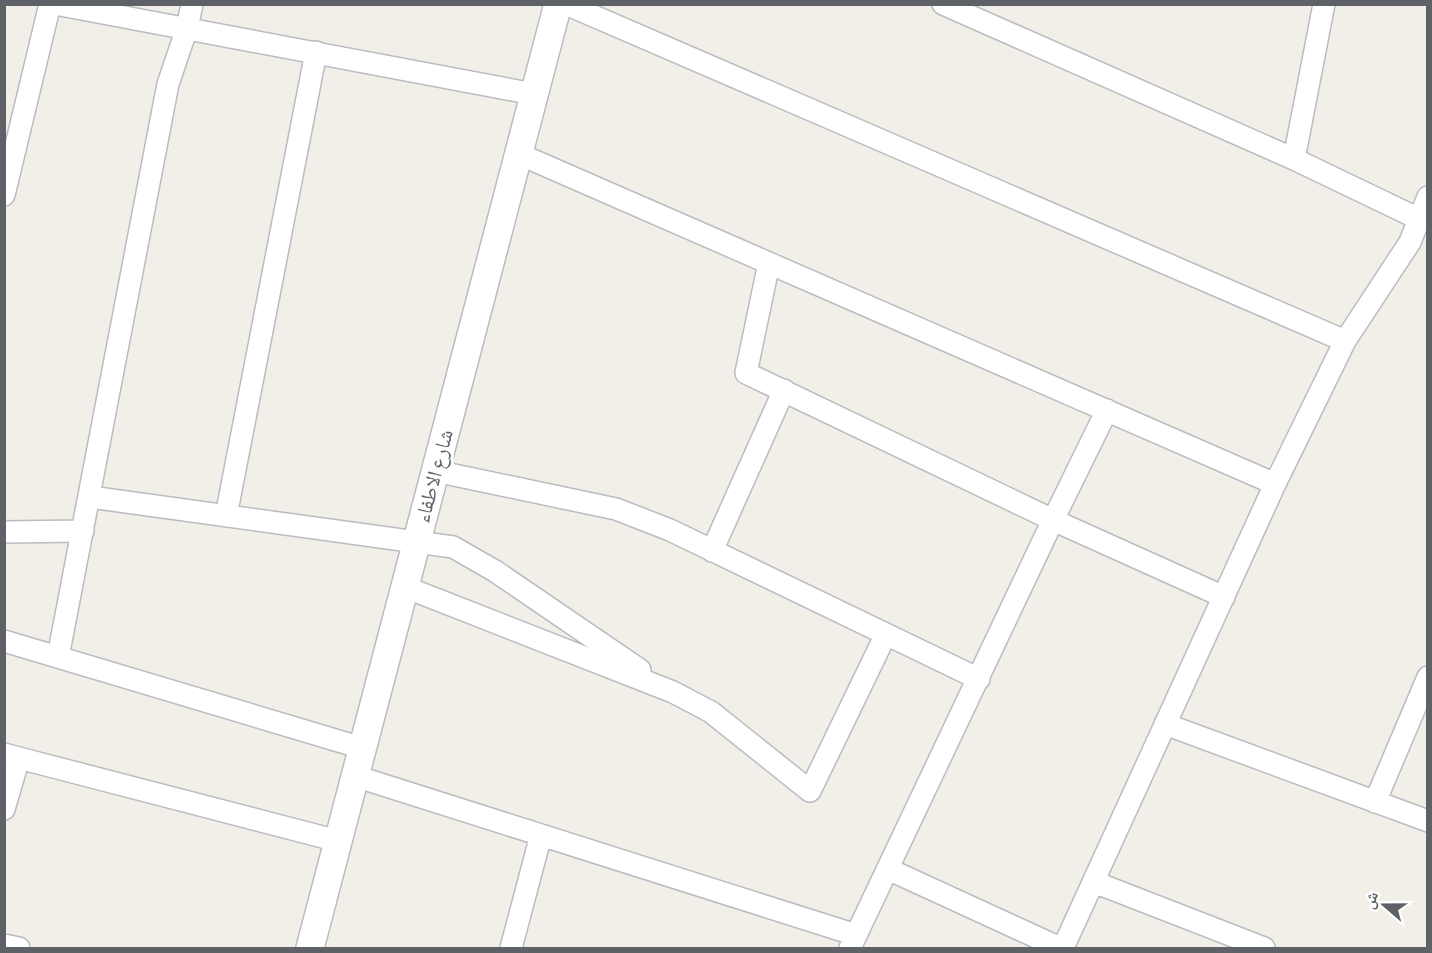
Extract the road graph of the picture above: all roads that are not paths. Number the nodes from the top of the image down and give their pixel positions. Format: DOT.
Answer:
graph roads {
  1 [pos="50,4"];
  2 [pos="56,4"];
  3 [pos="192,4"];
  4 [pos="558,4"];
  5 [pos="566,4"];
  6 [pos="943,4"];
  7 [pos="1324,4"];
  8 [pos="187,28"];
  9 [pos="316,52"];
  10 [pos="534,94"];
  11 [pos="519,154"];
  12 [pos="1294,159"];
  13 [pos="4,195"];
  14 [pos="1428,197"];
  15 [pos="1419,219"];
  16 [pos="1419,244"];
  17 [pos="769,263"];
  18 [pos="1345,341"];
  19 [pos="784,390"];
  20 [pos="1107,410"];
  21 [pos="435,471"];
  22 [pos="1275,484"];
  23 [pos="90,497"];
  24 [pos="226,516"];
  25 [pos="1053,520"];
  26 [pos="83,531"];
  27 [pos="4,532"];
  28 [pos="416,543"];
  29 [pos="712,550"];
  30 [pos="405,587"];
  31 [pos="1224,597"];
  32 [pos="885,634"];
  33 [pos="4,641"];
  34 [pos="58,657"];
  35 [pos="1428,677"];
  36 [pos="979,679"];
  37 [pos="673,692"];
  38 [pos="1166,724"];
  39 [pos="362,748"];
  40 [pos="12,756"];
  41 [pos="355,776"];
  42 [pos="1375,801"];
  43 [pos="4,809"];
  44 [pos="1428,821"];
  45 [pos="541,835"];
  46 [pos="338,841"];
  47 [pos="888,869"];
  48 [pos="1094,882"];
  49 [pos="853,941"];
  50 [pos="4,945"];
  51 [pos="19,948"];
  52 [pos="310,948"];
  53 [pos="511,948"];
  54 [pos="1062,948"];
  55 [pos="1264,948"];
  1 -- 13 [label="street"];
  2 -- 8 [label="street"];
  3 -- 8 [label="street"];
  4 -- 10 [label="street, شارع الاطفاء"];
  5 -- 18 [label="street"];
  6 -- 12 [label="street"];
  7 -- 12 [label="street"];
  8 -- 9 [label="street"];
  8 -- 23 [label="street"];
  9 -- 10 [label="street"];
  9 -- 24 [label="street"];
  10 -- 11 [label="street, شارع الاطفاء"];
  11 -- 17 [label="street"];
  11 -- 21 [label="street, شارع الاطفاء"];
  12 -- 15 [label="street"];
  14 -- 15 [label="street"];
  15 -- 16 [label="street"];
  16 -- 18 [label="street"];
  17 -- 19 [label="street"];
  17 -- 20 [label="street"];
  18 -- 22 [label="street"];
  19 -- 25 [label="street"];
  19 -- 29 [label="street"];
  20 -- 22 [label="street"];
  20 -- 25 [label="street"];
  21 -- 28 [label="street, شارع الاطفاء"];
  21 -- 29 [label="street"];
  22 -- 31 [label="street"];
  23 -- 24 [label="street"];
  23 -- 26 [label="street"];
  24 -- 28 [label="street"];
  25 -- 31 [label="street"];
  25 -- 36 [label="street"];
  26 -- 27 [label="street"];
  26 -- 34 [label="street"];
  28 -- 30 [label="street, شارع الاطفاء"];
  28 -- 37 [label="street"];
  29 -- 32 [label="street"];
  30 -- 37 [label="street"];
  30 -- 39 [label="street, شارع الاطفاء"];
  31 -- 38 [label="street"];
  32 -- 36 [label="street"];
  32 -- 37 [label="street"];
  33 -- 34 [label="street"];
  34 -- 39 [label="street"];
  35 -- 42 [label="street"];
  36 -- 47 [label="street"];
  38 -- 42 [label="street"];
  38 -- 48 [label="street"];
  39 -- 41 [label="street, شارع الاطفاء"];
  40 -- 43 [label="street"];
  40 -- 46 [label="street"];
  41 -- 45 [label="street"];
  41 -- 46 [label="street, شارع الاطفاء"];
  42 -- 44 [label="street"];
  45 -- 49 [label="street"];
  45 -- 53 [label="street"];
  46 -- 52 [label="street, شارع الاطفاء"];
  47 -- 49 [label="street"];
  47 -- 54 [label="street"];
  48 -- 54 [label="street"];
  48 -- 55 [label="street"];
  50 -- 51 [label="street"];
}
